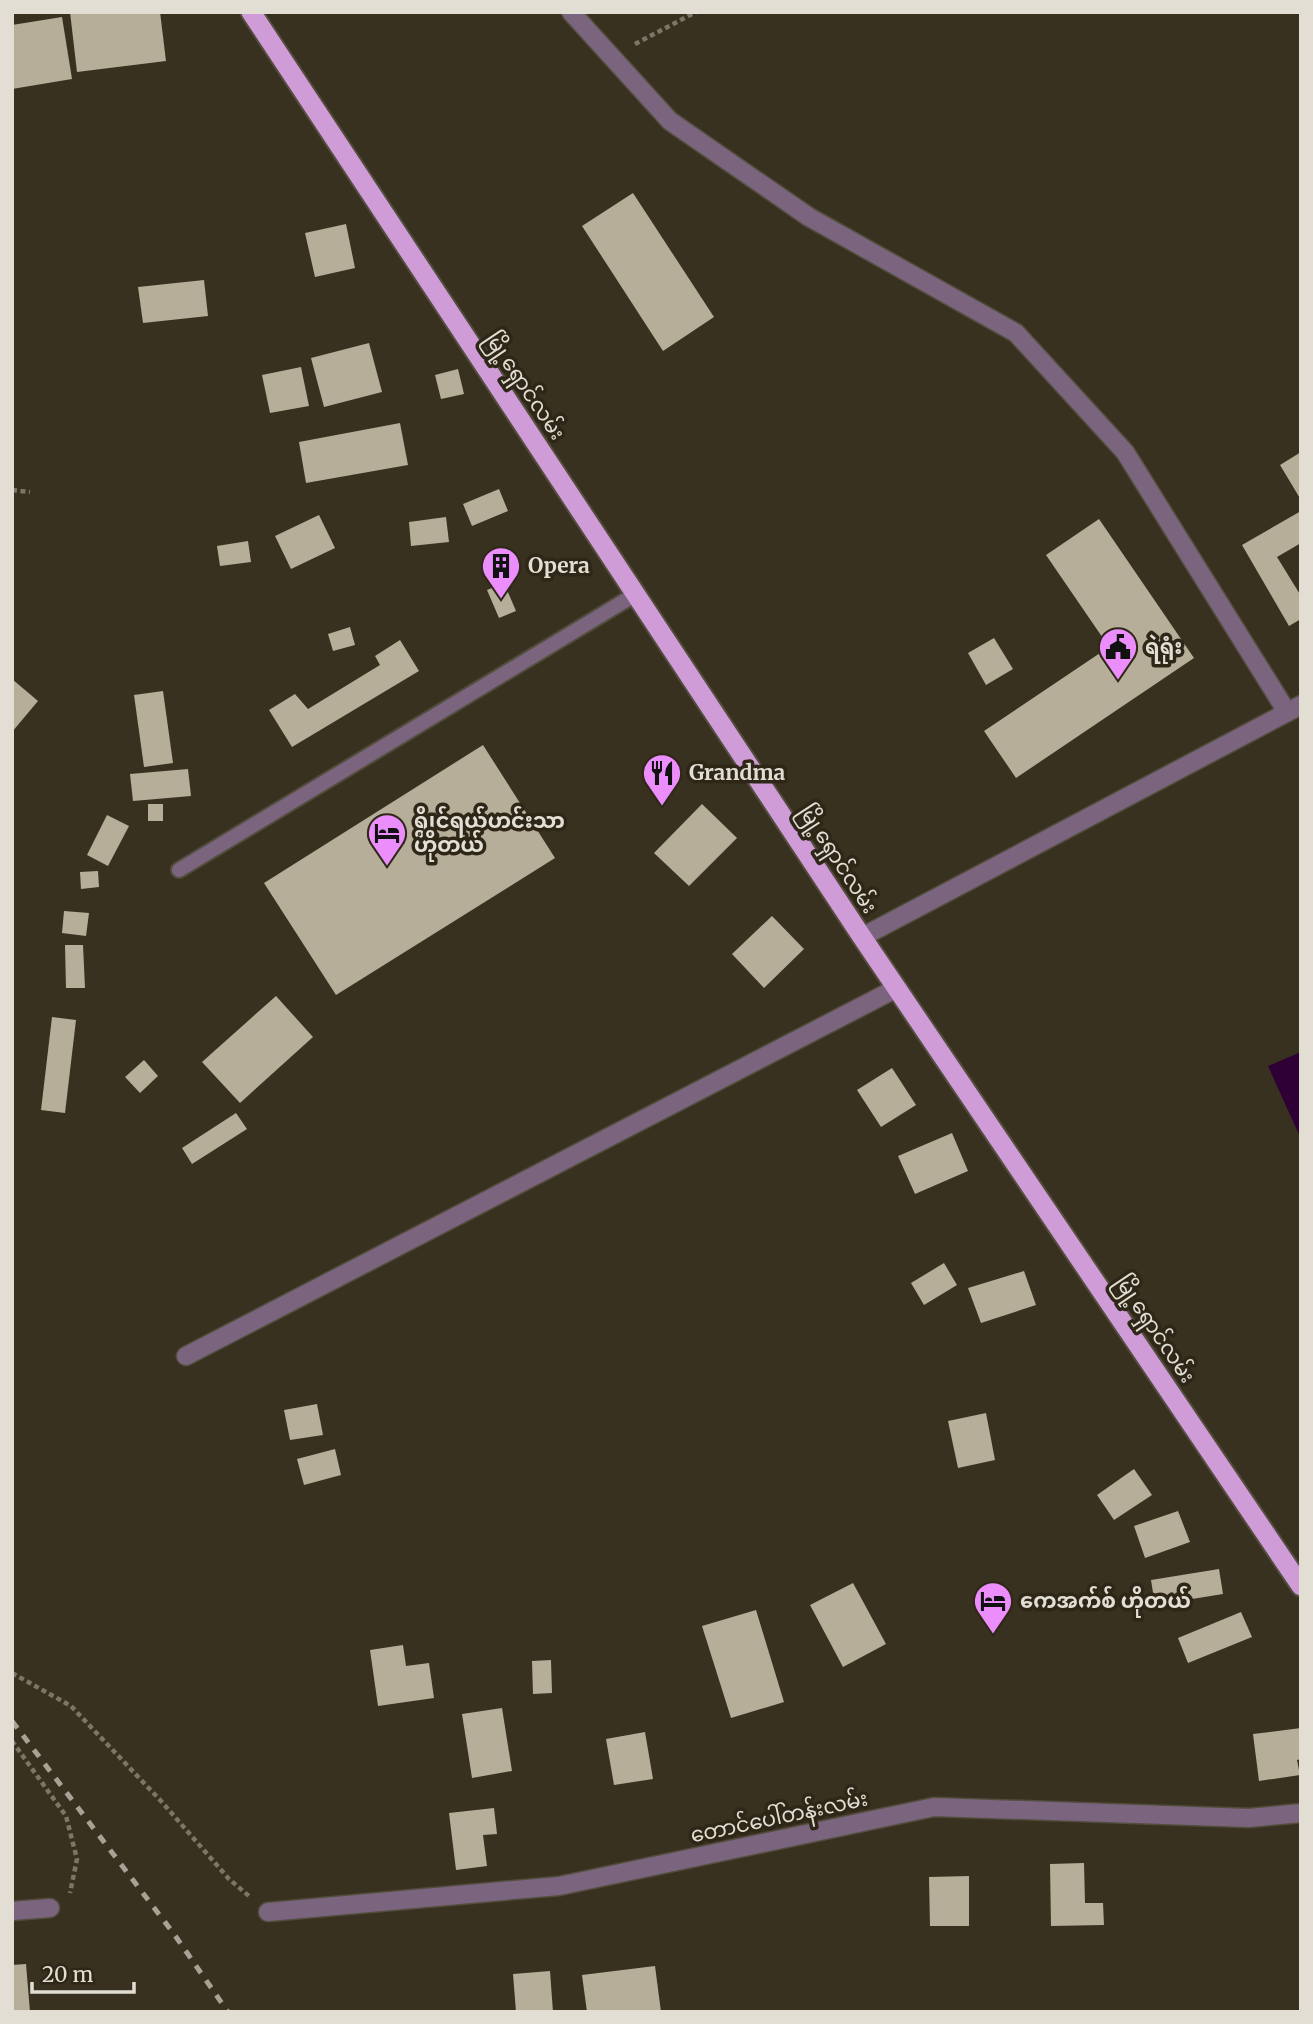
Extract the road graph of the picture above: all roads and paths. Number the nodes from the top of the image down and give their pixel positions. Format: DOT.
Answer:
graph roads {
  1 [pos="251,12"];
  2 [pos="571,12"];
  3 [pos="696,12"];
  4 [pos="612,57"];
  5 [pos="12,490"];
  6 [pos="30,492"];
  7 [pos="636,594"];
  8 [pos="1294,708"];
  9 [pos="179,870"];
  10 [pos="862,937"];
  11 [pos="897,988"];
  12 [pos="186,1356"];
  13 [pos="1301,1586"];
  14 [pos="12,1673"];
  15 [pos="12,1741"];
  16 [pos="1301,1813"];
  17 [pos="50,1908"];
  18 [pos="12,1910"];
  19 [pos="268,1912"];
  1 -- 7 [label="highway, မြို့ရှောင်လမ်း"];
  2 -- 4 [label="street"];
  3 -- 4 [label="path"];
  4 -- 8 [label="street"];
  5 -- 6 [label="path"];
  7 -- 9 [label="lane"];
  7 -- 10 [label="highway, မြို့ရှောင်လမ်း"];
  8 -- 10 [label="street"];
  10 -- 11 [label="highway, မြို့ရှောင်လမ်း"];
  11 -- 12 [label="street"];
  11 -- 13 [label="highway, မြို့ရှောင်လမ်း"];
  14 -- 19 [label="path"];
  15 -- 17 [label="path"];
  16 -- 19 [label="street, တောင်ပေါ်တန်းလမ်း"];
  17 -- 18 [label="street"];
}
